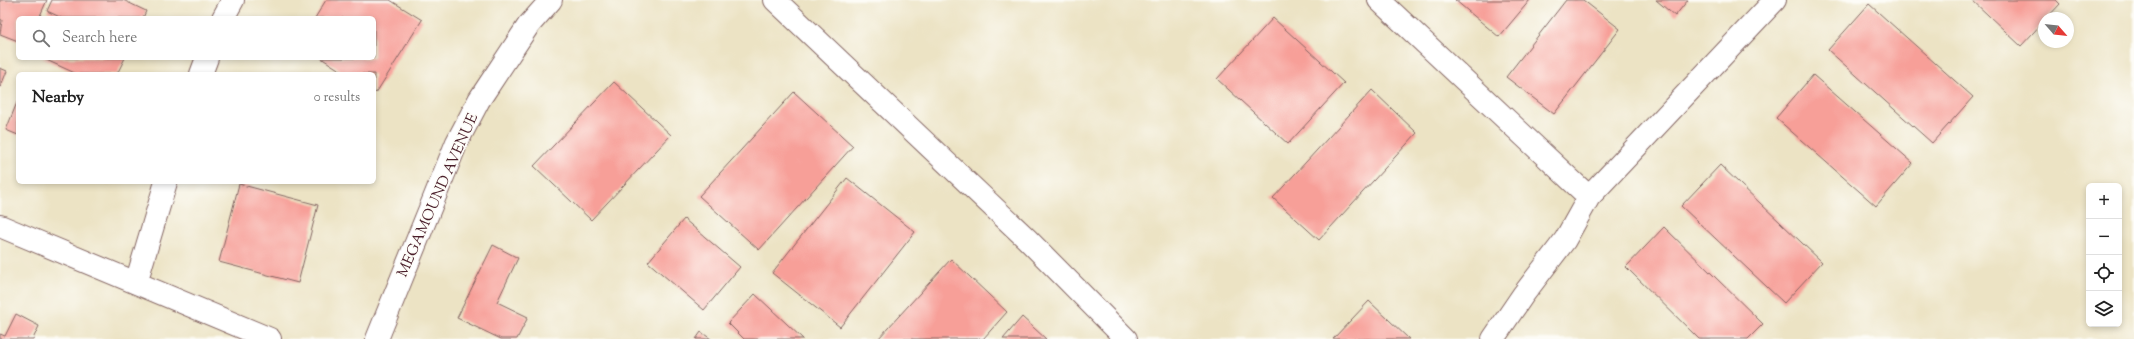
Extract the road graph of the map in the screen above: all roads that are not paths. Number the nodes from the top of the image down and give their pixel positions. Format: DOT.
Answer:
graph roads {
  1 [pos="233,0"];
  2 [pos="551,0"];
  3 [pos="775,0"];
  4 [pos="1379,0"];
  5 [pos="1775,0"];
  6 [pos="224,16"];
  7 [pos="206,60"];
  8 [pos="202,72"];
  9 [pos="165,184"];
  10 [pos="1589,196"];
  11 [pos="0,226"];
  12 [pos="136,283"];
  13 [pos="270,339"];
  14 [pos="377,339"];
  15 [pos="1126,339"];
  16 [pos="1493,339"];
  1 -- 6 [label="street"];
  2 -- 14 [label="street, MEGAMOUND AVENUE"];
  3 -- 15 [label="street"];
  4 -- 10 [label="street"];
  5 -- 10 [label="street"];
  7 -- 8 [label="street"];
  9 -- 12 [label="street"];
  10 -- 16 [label="street"];
  11 -- 12 [label="street"];
  12 -- 13 [label="street"];
}
